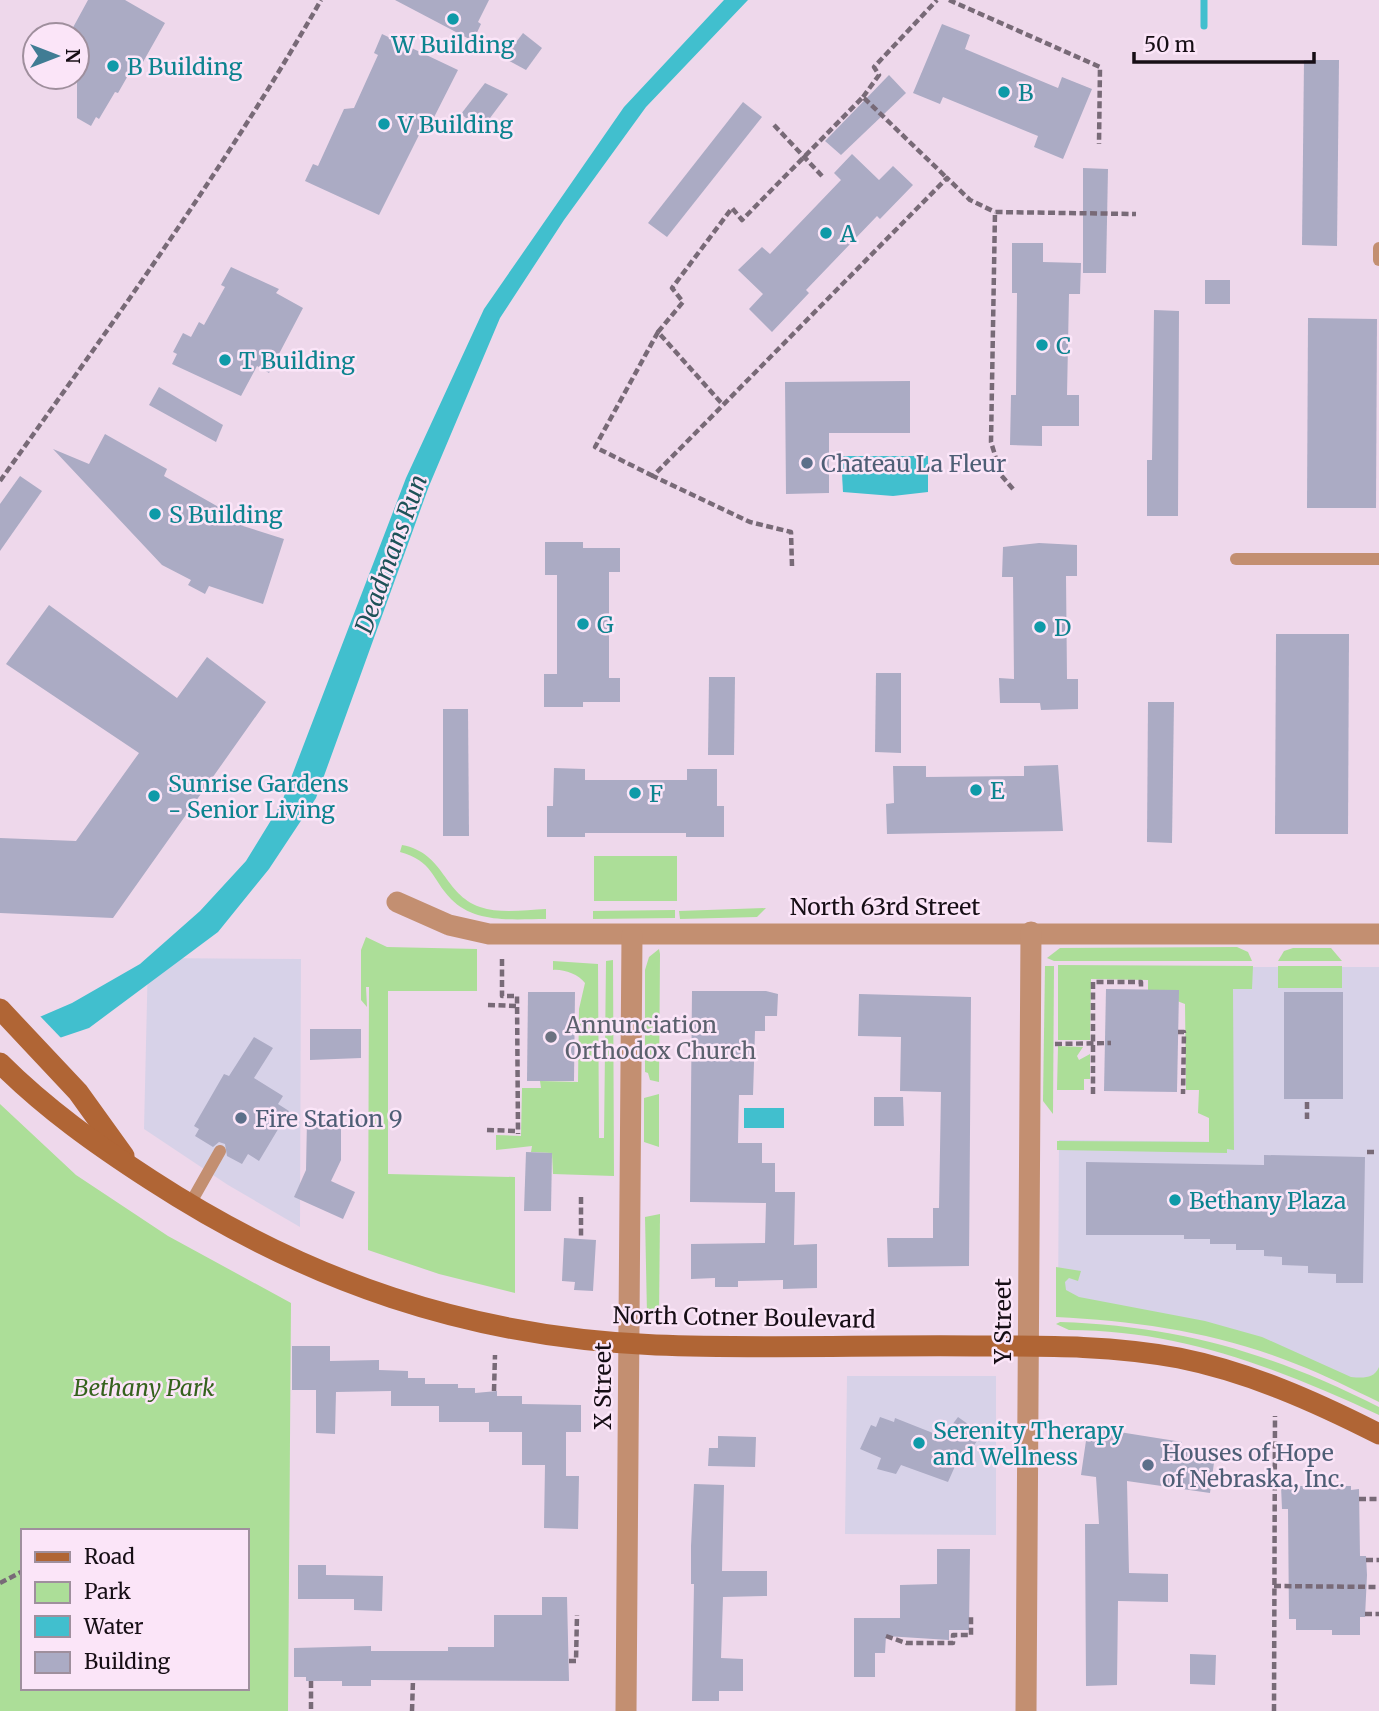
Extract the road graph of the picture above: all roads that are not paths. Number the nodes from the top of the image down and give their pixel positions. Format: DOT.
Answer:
graph roads {
  1 [pos="1379,248"];
  2 [pos="1379,260"];
  3 [pos="1236,559"];
  4 [pos="1379,559"];
  5 [pos="397,902"];
  6 [pos="1031,932"];
  7 [pos="1379,934"];
  8 [pos="632,935"];
  9 [pos="0,1009"];
  10 [pos="0,1063"];
  11 [pos="220,1151"];
  12 [pos="131,1167"];
  13 [pos="190,1204"];
  14 [pos="629,1343"];
  15 [pos="1028,1346"];
  16 [pos="1379,1434"];
  17 [pos="626,1711"];
  18 [pos="1026,1711"];
  1 -- 2 [label="lane"];
  3 -- 4 [label="lane"];
  5 -- 8 [label="street, North 63rd Street"];
  6 -- 7 [label="street, North 63rd Street"];
  6 -- 8 [label="street, North 63rd Street"];
  6 -- 15 [label="street, Y Street"];
  8 -- 14 [label="street, X Street"];
  9 -- 12 [label="main road, North Cotner Boulevard"];
  10 -- 12 [label="main road, North Cotner Boulevard"];
  11 -- 13 [label="lane"];
  12 -- 13 [label="main road, North Cotner Boulevard"];
  13 -- 14 [label="main road, North Cotner Boulevard"];
  14 -- 15 [label="main road, North Cotner Boulevard"];
  14 -- 17 [label="street, X Street"];
  15 -- 16 [label="main road, North Cotner Boulevard"];
  15 -- 18 [label="street, Y Street"];
}
